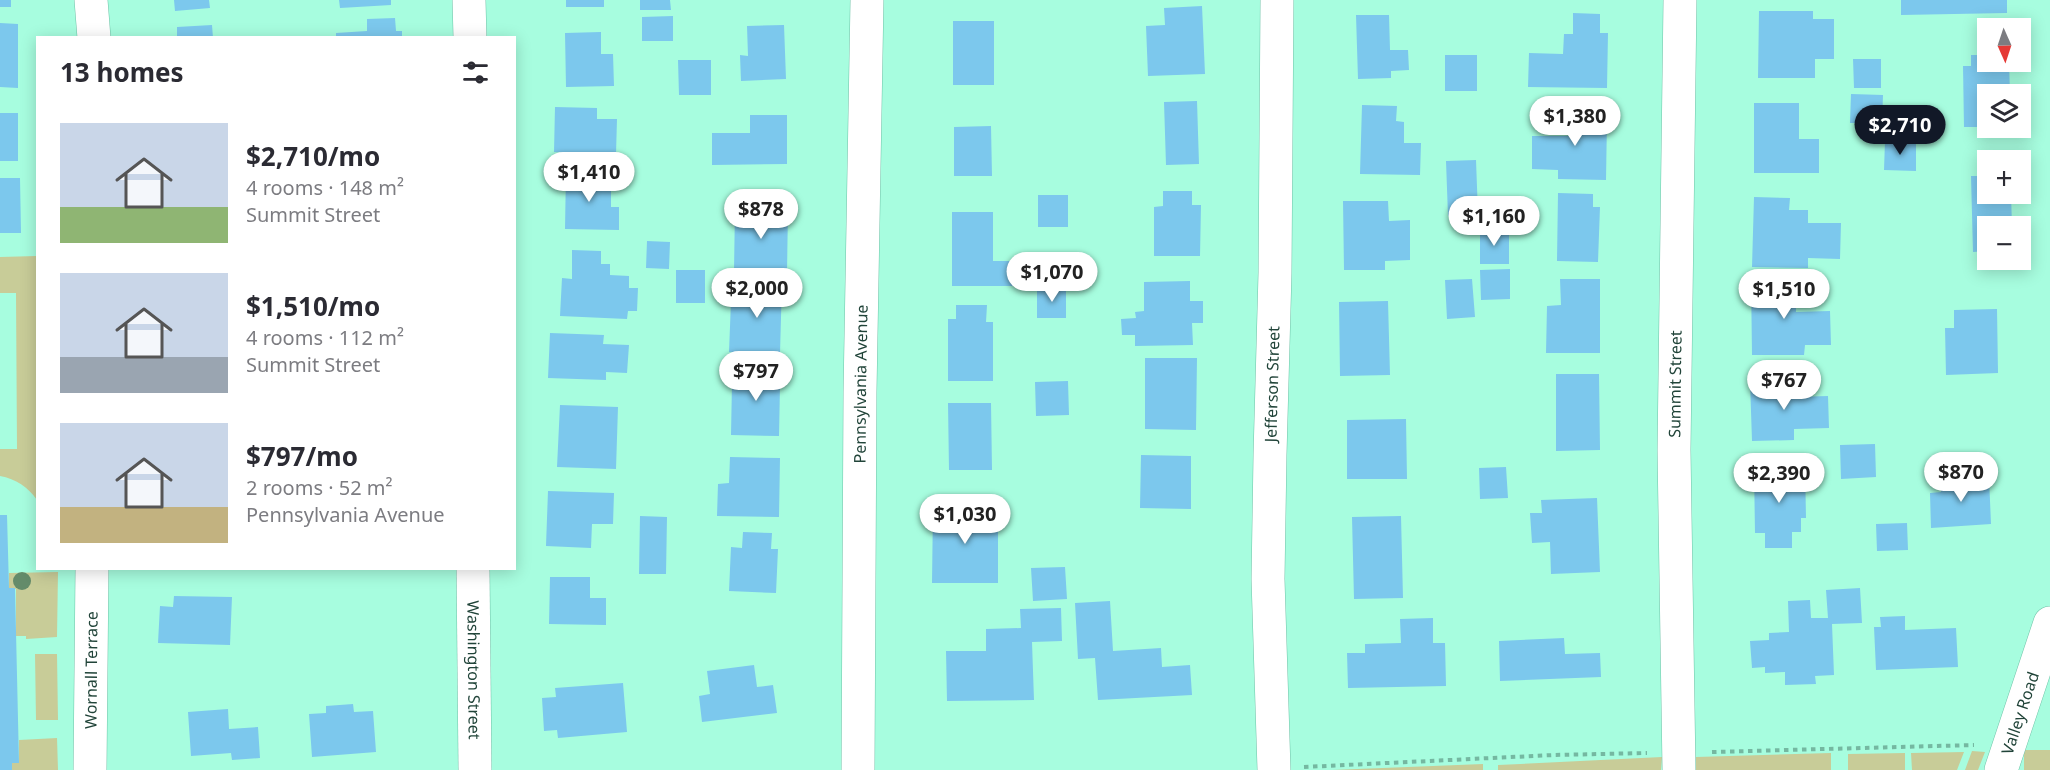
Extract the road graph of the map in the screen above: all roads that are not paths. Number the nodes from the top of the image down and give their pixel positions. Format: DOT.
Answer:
graph roads {
  1 [pos="91,0"];
  2 [pos="469,0"];
  3 [pos="867,0"];
  4 [pos="1277,0"];
  5 [pos="1680,0"];
  6 [pos="94,36"];
  7 [pos="470,36"];
  8 [pos="92,570"];
  9 [pos="473,570"];
  10 [pos="2050,623"];
  11 [pos="1679,761"];
  12 [pos="1274,769"];
  13 [pos="90,770"];
  14 [pos="474,770"];
  15 [pos="858,770"];
  16 [pos="2001,770"];
  1 -- 6 [label="street"];
  2 -- 7 [label="street"];
  3 -- 15 [label="street, Pennsylvania Avenue"];
  4 -- 12 [label="street, Jefferson Street"];
  5 -- 11 [label="street, Summit Street"];
  8 -- 13 [label="street, Wornall Terrace"];
  9 -- 14 [label="street, Washington Street"];
  10 -- 16 [label="street, Valley Road"];
}
